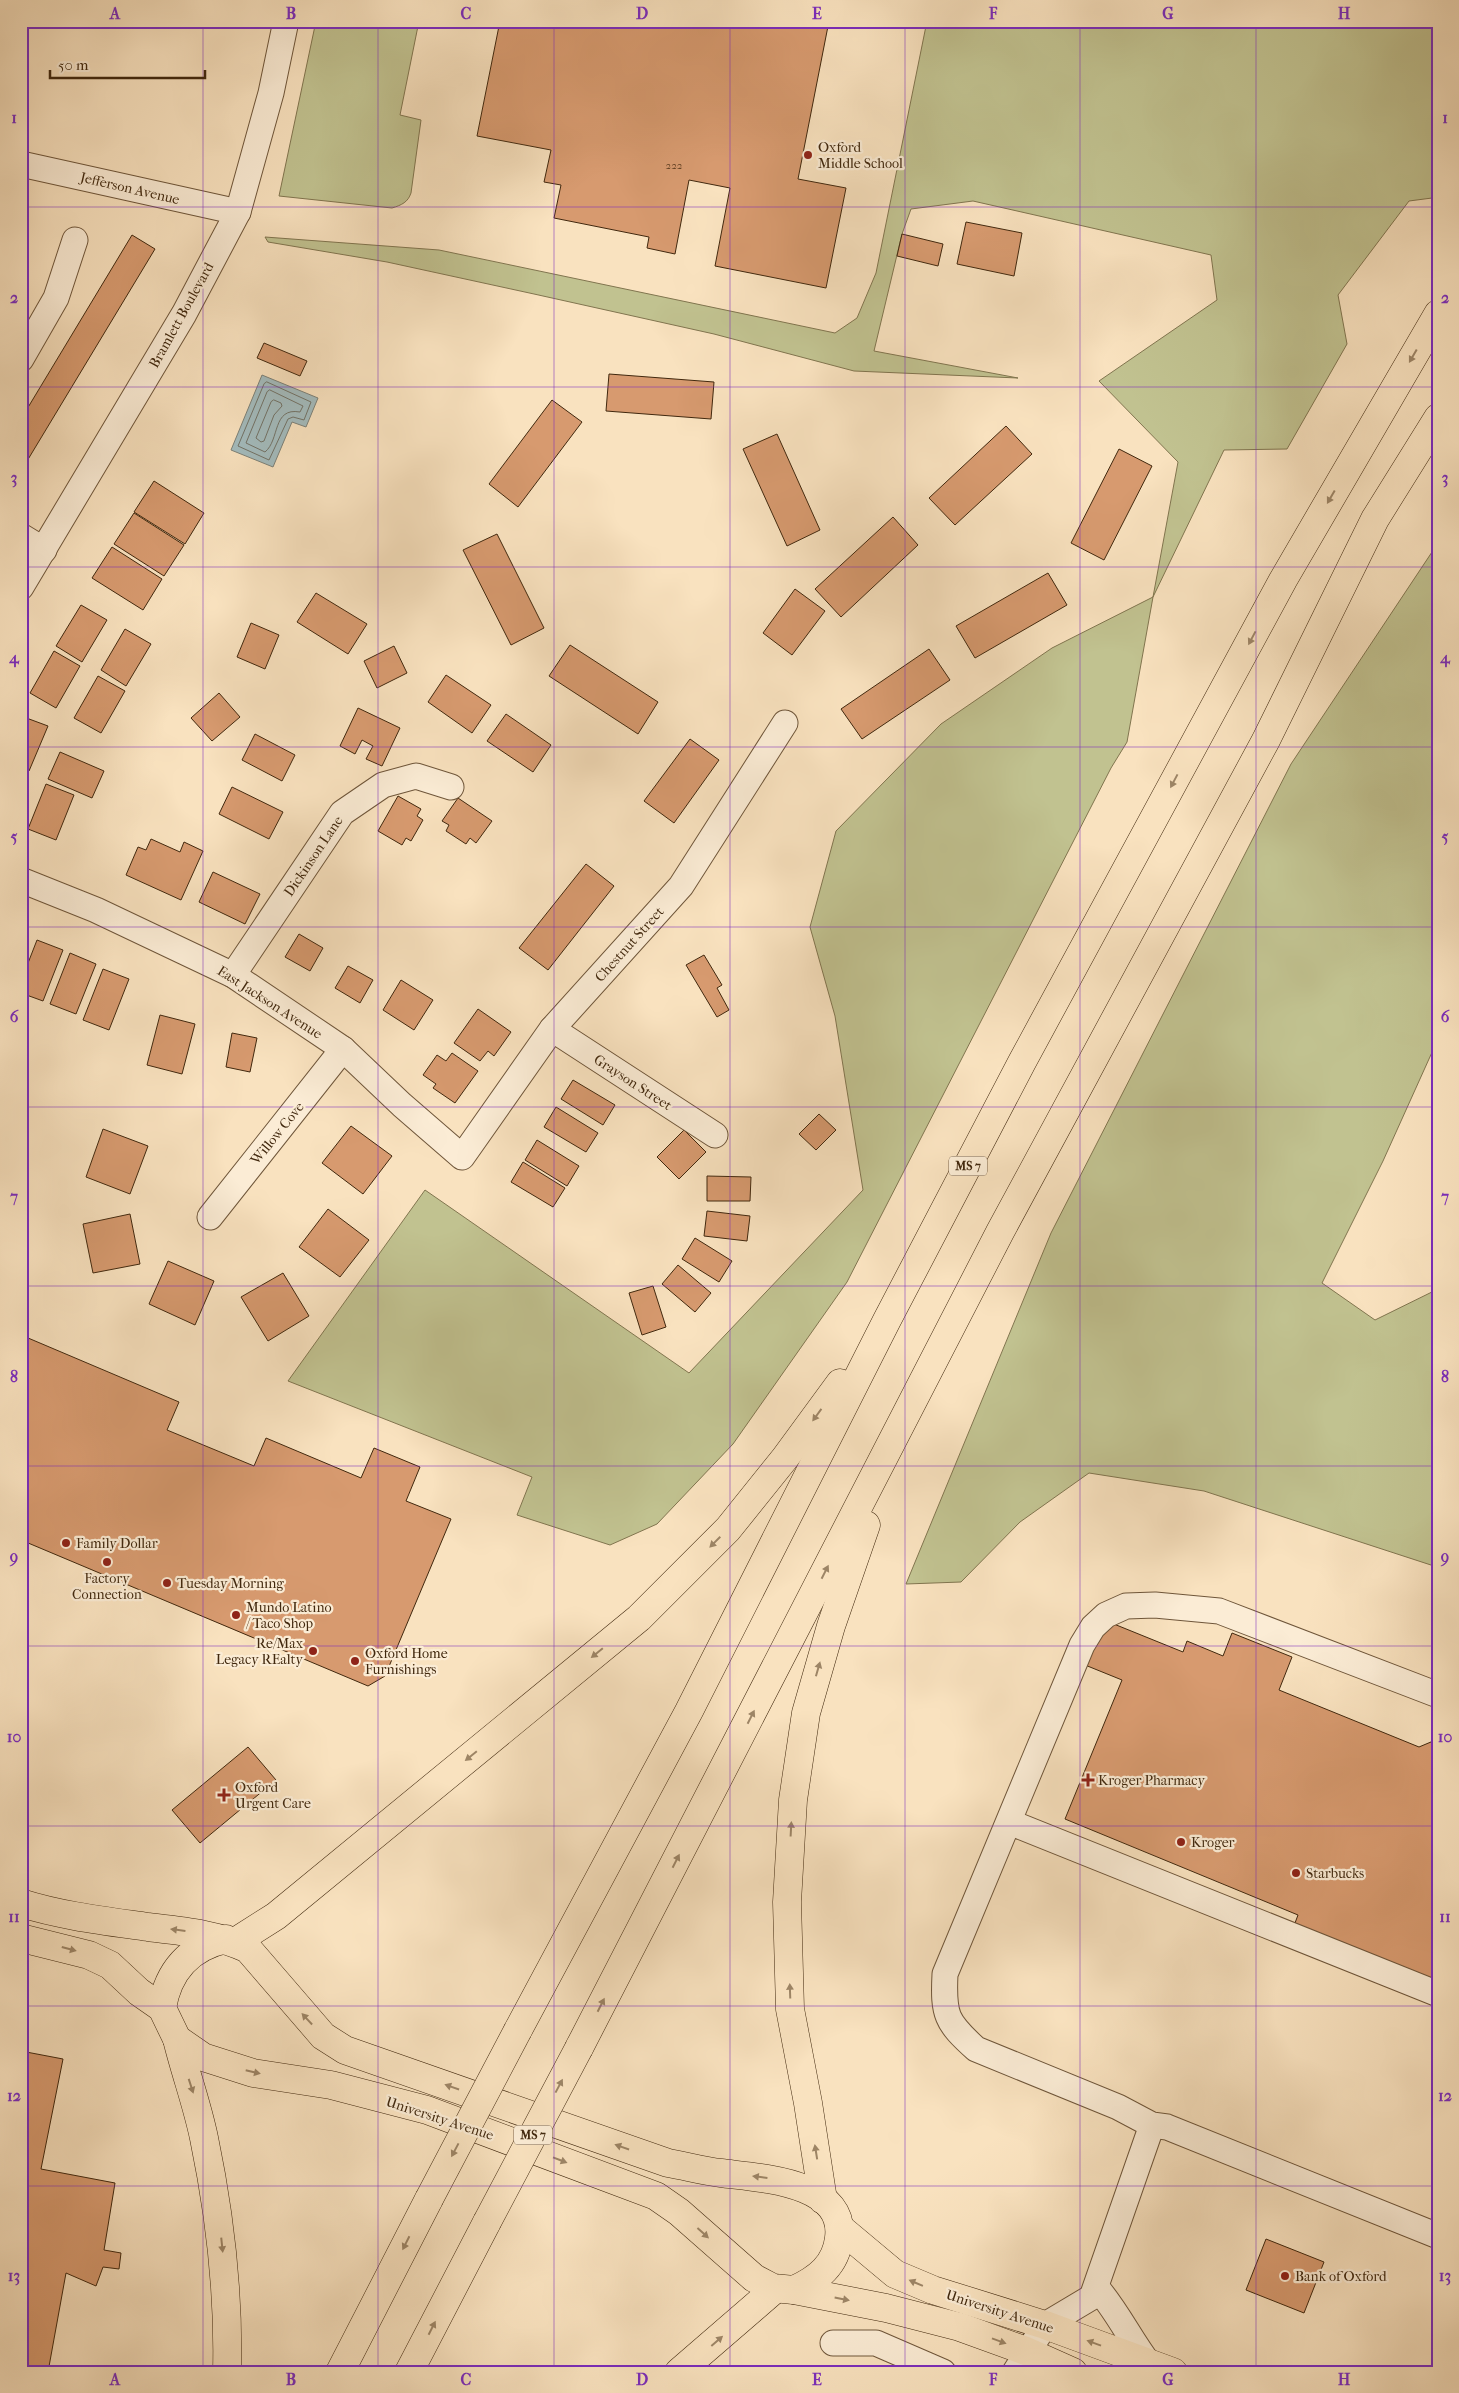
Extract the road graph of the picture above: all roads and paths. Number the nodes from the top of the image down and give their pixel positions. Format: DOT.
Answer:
graph roads {
  1 [pos="286,21"];
  2 [pos="21,164"];
  3 [pos="238,212"];
  4 [pos="75,240"];
  5 [pos="1438,314"];
  6 [pos="21,359"];
  7 [pos="1438,418"];
  8 [pos="21,536"];
  9 [pos="44,550"];
  10 [pos="21,587"];
  11 [pos="785,723"];
  12 [pos="451,788"];
  13 [pos="21,880"];
  14 [pos="233,975"];
  15 [pos="552,1029"];
  16 [pos="343,1049"];
  17 [pos="715,1135"];
  18 [pos="462,1157"];
  19 [pos="210,1216"];
  20 [pos="887,1320"];
  21 [pos="899,1430"];
  22 [pos="1438,1695"];
  23 [pos="1010,1822"];
  24 [pos="21,1902"];
  25 [pos="21,1938"];
  26 [pos="231,1941"];
  27 [pos="1438,1994"];
  28 [pos="162,2008"];
  29 [pos="177,2039"];
  30 [pos="1152,2125"];
  31 [pos="824,2200"];
  32 [pos="840,2228"];
  33 [pos="1438,2236"];
  34 [pos="1097,2288"];
  35 [pos="785,2289"];
  36 [pos="1045,2325"];
  37 [pos="833,2343"];
  38 [pos="1020,2362"];
  39 [pos="1161,2368"];
  40 [pos="227,2372"];
  41 [pos="340,2372"];
  42 [pos="409,2372"];
  43 [pos="679,2372"];
  44 [pos="944,2372"];
  45 [pos="1073,2372"];
  1 -- 3 [label="street, Bramlett Boulevard"];
  2 -- 3 [label="street, Jefferson Avenue"];
  3 -- 9 [label="street, Bramlett Boulevard"];
  4 -- 6 [label="street"];
  5 -- 20 [label="main road, MS 7, one-way"];
  7 -- 21 [label="main road, MS 7"];
  8 -- 9 [label="street"];
  9 -- 10 [label="street, Bramlett Boulevard"];
  11 -- 15 [label="street, Chestnut Street"];
  12 -- 14 [label="street, Dickinson Lane"];
  13 -- 14 [label="street, East Jackson Avenue"];
  14 -- 16 [label="street, East Jackson Avenue"];
  15 -- 17 [label="street, Grayson Street"];
  15 -- 18 [label="street, Chestnut Street"];
  16 -- 18 [label="street, East Jackson Avenue"];
  16 -- 19 [label="street, Willow Cove"];
  20 -- 26 [label="main road, one-way"];
  20 -- 41 [label="main road, MS 7, one-way, bridge"];
  31 -- 21 [label="main road, one-way"];
  42 -- 21 [label="main road, MS 7, one-way, bridge"];
  22 -- 23 [label="street"];
  23 -- 27 [label="street"];
  23 -- 30 [label="street"];
  26 -- 24 [label="main road, University Avenue, one-way"];
  25 -- 28 [label="main road, one-way"];
  26 -- 28 [label="main road"];
  31 -- 26 [label="main road, University Avenue, one-way"];
  28 -- 29 [label="main road"];
  29 -- 35 [label="main road, University Avenue, one-way"];
  29 -- 40 [label="main road, one-way"];
  30 -- 33 [label="street"];
  30 -- 34 [label="street"];
  31 -- 32 [label="main road, University Avenue"];
  32 -- 35 [label="main road"];
  36 -- 32 [label="main road, University Avenue, one-way"];
  34 -- 36 [label="street"];
  34 -- 39 [label="street"];
  35 -- 38 [label="main road, University Avenue, one-way"];
  43 -- 35 [label="main road, one-way"];
  36 -- 38 [label="street"];
  39 -- 36 [label="main road, University Avenue, one-way"];
  37 -- 44 [label="street"];
  38 -- 45 [label="main road, University Avenue"];
}
